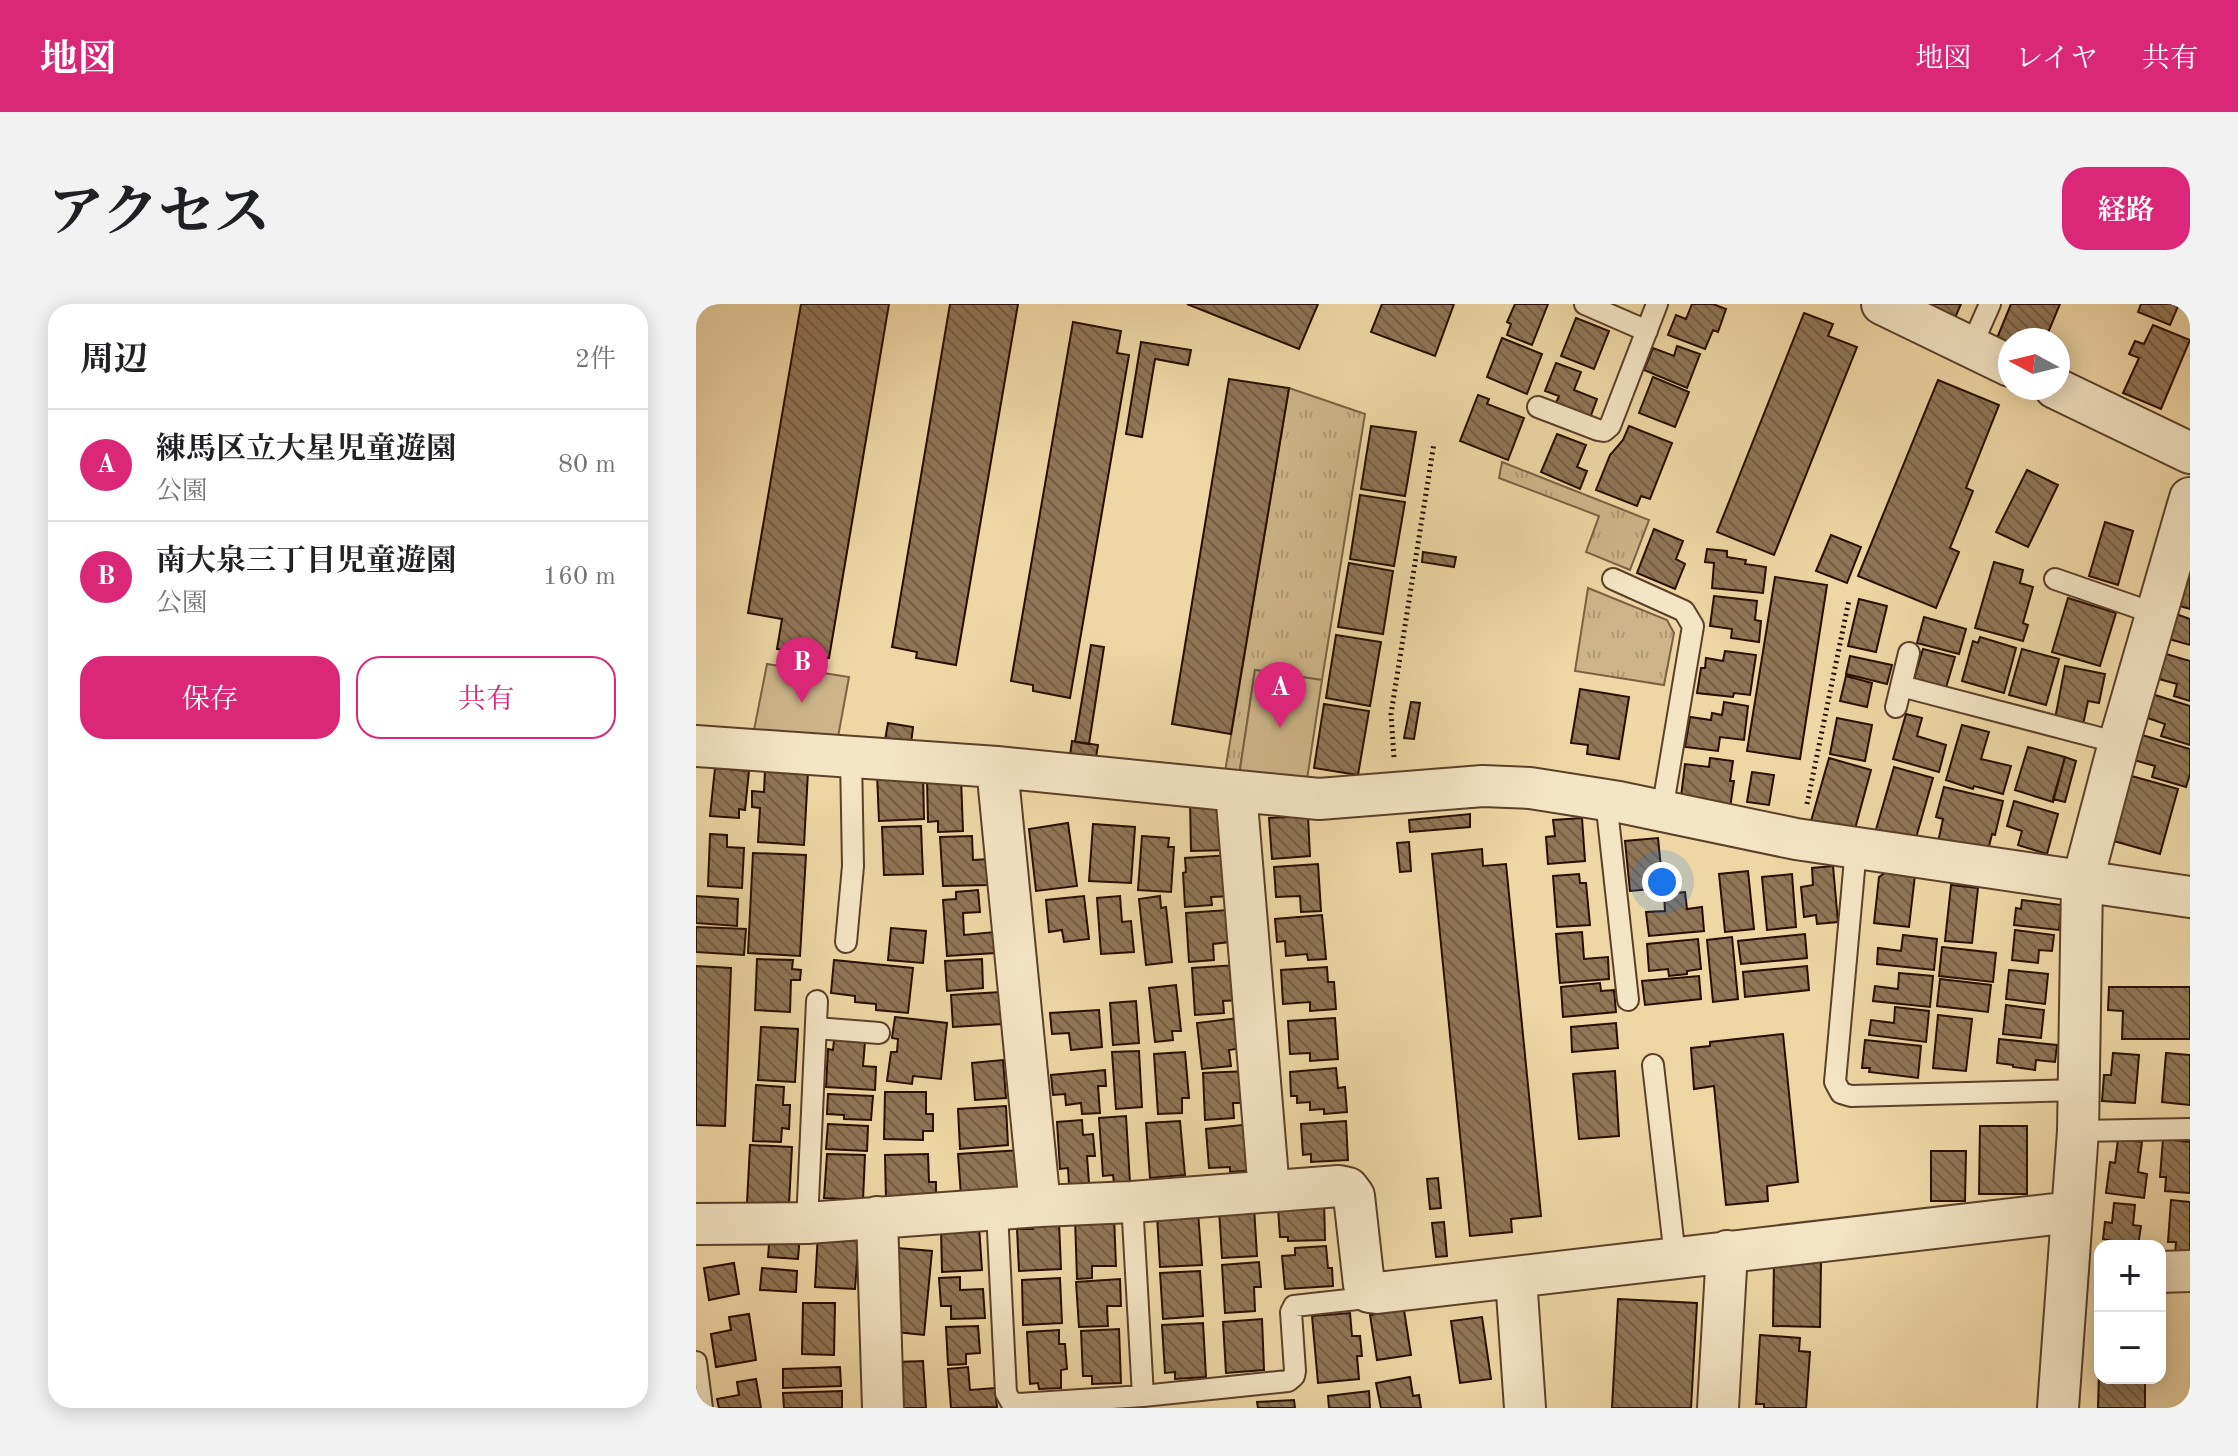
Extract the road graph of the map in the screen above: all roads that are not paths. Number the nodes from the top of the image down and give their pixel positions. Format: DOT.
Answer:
graph roads {
  1 [pos="1585,304"];
  2 [pos="1657,304"];
  3 [pos="1882,304"];
  4 [pos="1990,304"];
  5 [pos="1647,331"];
  6 [pos="1971,347"];
  7 [pos="1998,360"];
  8 [pos="2070,395"];
  9 [pos="1538,407"];
  10 [pos="2190,453"];
  11 [pos="2190,498"];
  12 [pos="1613,579"];
  13 [pos="2055,579"];
  14 [pos="2156,614"];
  15 [pos="1909,653"];
  16 [pos="1901,686"];
  17 [pos="1896,707"];
  18 [pos="2119,743"];
  19 [pos="696,746"];
  20 [pos="851,757"];
  21 [pos="997,767"];
  22 [pos="1236,791"];
  23 [pos="1606,800"];
  24 [pos="1662,811"];
  25 [pos="1856,848"];
  26 [pos="2082,883"];
  27 [pos="2190,897"];
  28 [pos="846,942"];
  29 [pos="1628,1000"];
  30 [pos="817,1001"];
  31 [pos="816,1028"];
  32 [pos="879,1033"];
  33 [pos="1653,1065"];
  34 [pos="2079,1090"];
  35 [pos="2190,1129"];
  36 [pos="2078,1131"];
  37 [pos="1269,1191"];
  38 [pos="1132,1202"];
  39 [pos="1040,1206"];
  40 [pos="997,1211"];
  41 [pos="2072,1212"];
  42 [pos="877,1217"];
  43 [pos="807,1223"];
  44 [pos="696,1224"];
  45 [pos="1727,1251"];
  46 [pos="1675,1257"];
  47 [pos="2190,1271"];
  48 [pos="2166,1272"];
  49 [pos="2084,1276"];
  50 [pos="1516,1278"];
  51 [pos="1369,1292"];
  52 [pos="696,1362"];
  53 [pos="1143,1396"];
  54 [pos="702,1408"];
  55 [pos="883,1408"];
  56 [pos="1525,1408"];
  57 [pos="1718,1408"];
  58 [pos="2058,1408"];
  1 -- 5 [label="lane"];
  2 -- 5 [label="lane"];
  3 -- 6 [label="street"];
  4 -- 6 [label="lane"];
  5 -- 9 [label="lane"];
  6 -- 7 [label="street"];
  8 -- 10 [label="street"];
  11 -- 14 [label="street"];
  12 -- 24 [label="lane"];
  13 -- 14 [label="lane"];
  14 -- 18 [label="street"];
  15 -- 16 [label="lane"];
  16 -- 17 [label="lane"];
  16 -- 18 [label="lane"];
  18 -- 26 [label="street"];
  19 -- 20 [label="street"];
  20 -- 21 [label="street"];
  20 -- 28 [label="lane"];
  21 -- 22 [label="street"];
  21 -- 39 [label="street"];
  22 -- 23 [label="street"];
  22 -- 37 [label="street"];
  23 -- 24 [label="street"];
  23 -- 29 [label="lane"];
  24 -- 25 [label="street"];
  25 -- 26 [label="street"];
  25 -- 34 [label="lane"];
  26 -- 27 [label="street"];
  26 -- 34 [label="street"];
  30 -- 31 [label="lane"];
  31 -- 32 [label="lane"];
  31 -- 43 [label="lane"];
  33 -- 46 [label="lane"];
  34 -- 36 [label="street"];
  35 -- 36 [label="lane"];
  36 -- 41 [label="street"];
  37 -- 38 [label="street"];
  37 -- 51 [label="street"];
  38 -- 39 [label="street"];
  38 -- 53 [label="lane"];
  39 -- 40 [label="street"];
  40 -- 42 [label="street"];
  40 -- 53 [label="lane"];
  41 -- 45 [label="street"];
  41 -- 49 [label="street"];
  42 -- 43 [label="street"];
  42 -- 55 [label="street"];
  43 -- 44 [label="street"];
  45 -- 46 [label="street"];
  45 -- 57 [label="street"];
  46 -- 50 [label="street"];
  47 -- 48 [label="street"];
  49 -- 58 [label="street"];
  50 -- 51 [label="street"];
  50 -- 56 [label="street"];
  51 -- 53 [label="lane"];
  52 -- 54 [label="lane"];
}
